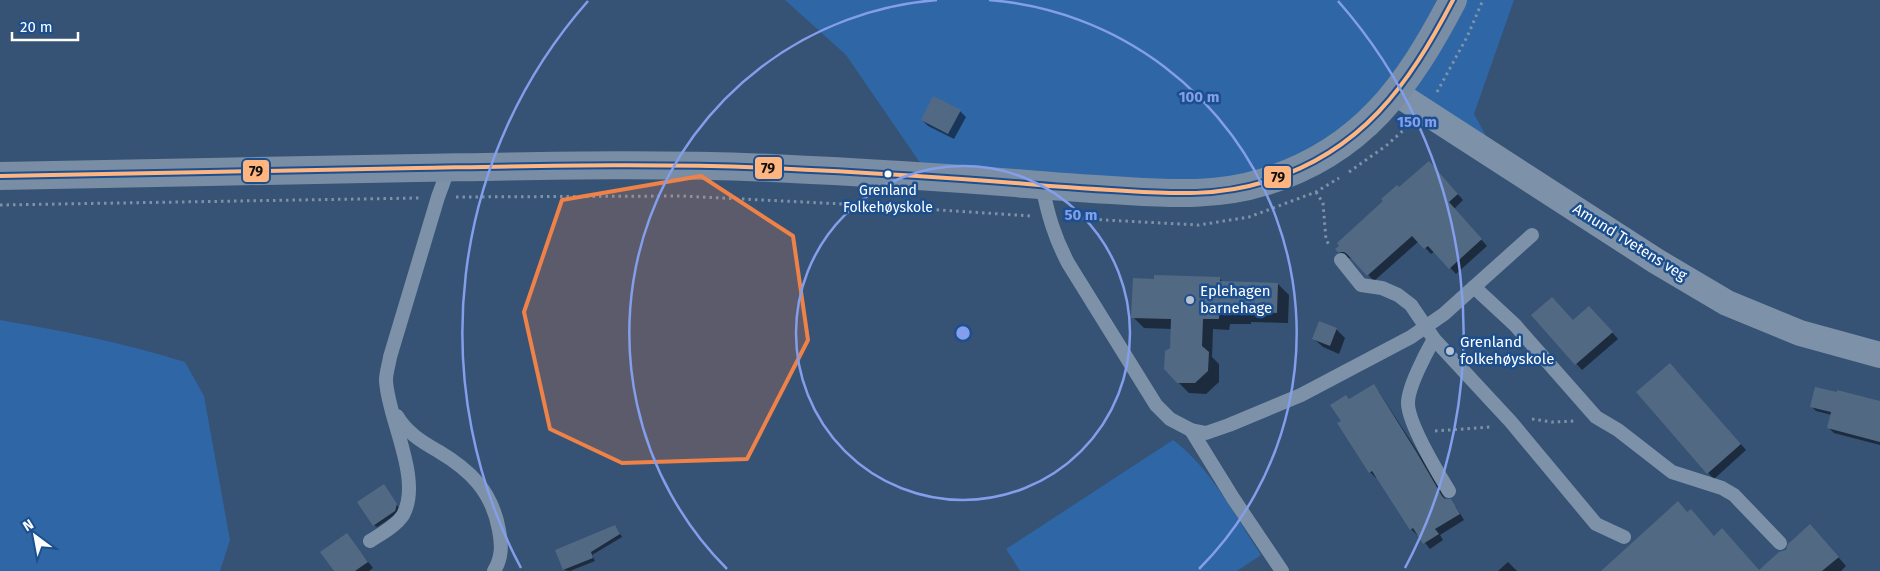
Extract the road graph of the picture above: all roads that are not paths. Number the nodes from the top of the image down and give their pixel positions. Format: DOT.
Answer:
graph roads {
  1 [pos="1453,0"];
  2 [pos="1396,93"];
  3 [pos="449,168"];
  4 [pos="0,176"];
  5 [pos="1042,185"];
  6 [pos="1532,235"];
  7 [pos="1341,260"];
  8 [pos="1474,287"];
  9 [pos="1426,326"];
  10 [pos="1434,339"];
  11 [pos="1880,355"];
  12 [pos="390,402"];
  13 [pos="1191,430"];
  14 [pos="1449,491"];
  15 [pos="1624,537"];
  16 [pos="370,541"];
  17 [pos="1780,543"];
  18 [pos="494,571"];
  19 [pos="1282,571"];
  1 -- 2 [label="main road"];
  2 -- 5 [label="main road"];
  2 -- 11 [label="street, Amund Tvetens veg"];
  3 -- 4 [label="main road"];
  3 -- 5 [label="main road"];
  3 -- 12 [label="lane"];
  5 -- 13 [label="lane"];
  6 -- 8 [label="lane"];
  7 -- 9 [label="lane"];
  8 -- 9 [label="lane"];
  8 -- 17 [label="lane"];
  9 -- 10 [label="lane"];
  9 -- 13 [label="lane"];
  10 -- 14 [label="lane"];
  10 -- 15 [label="lane"];
  12 -- 16 [label="lane"];
  12 -- 18 [label="lane"];
  13 -- 19 [label="lane"];
}
